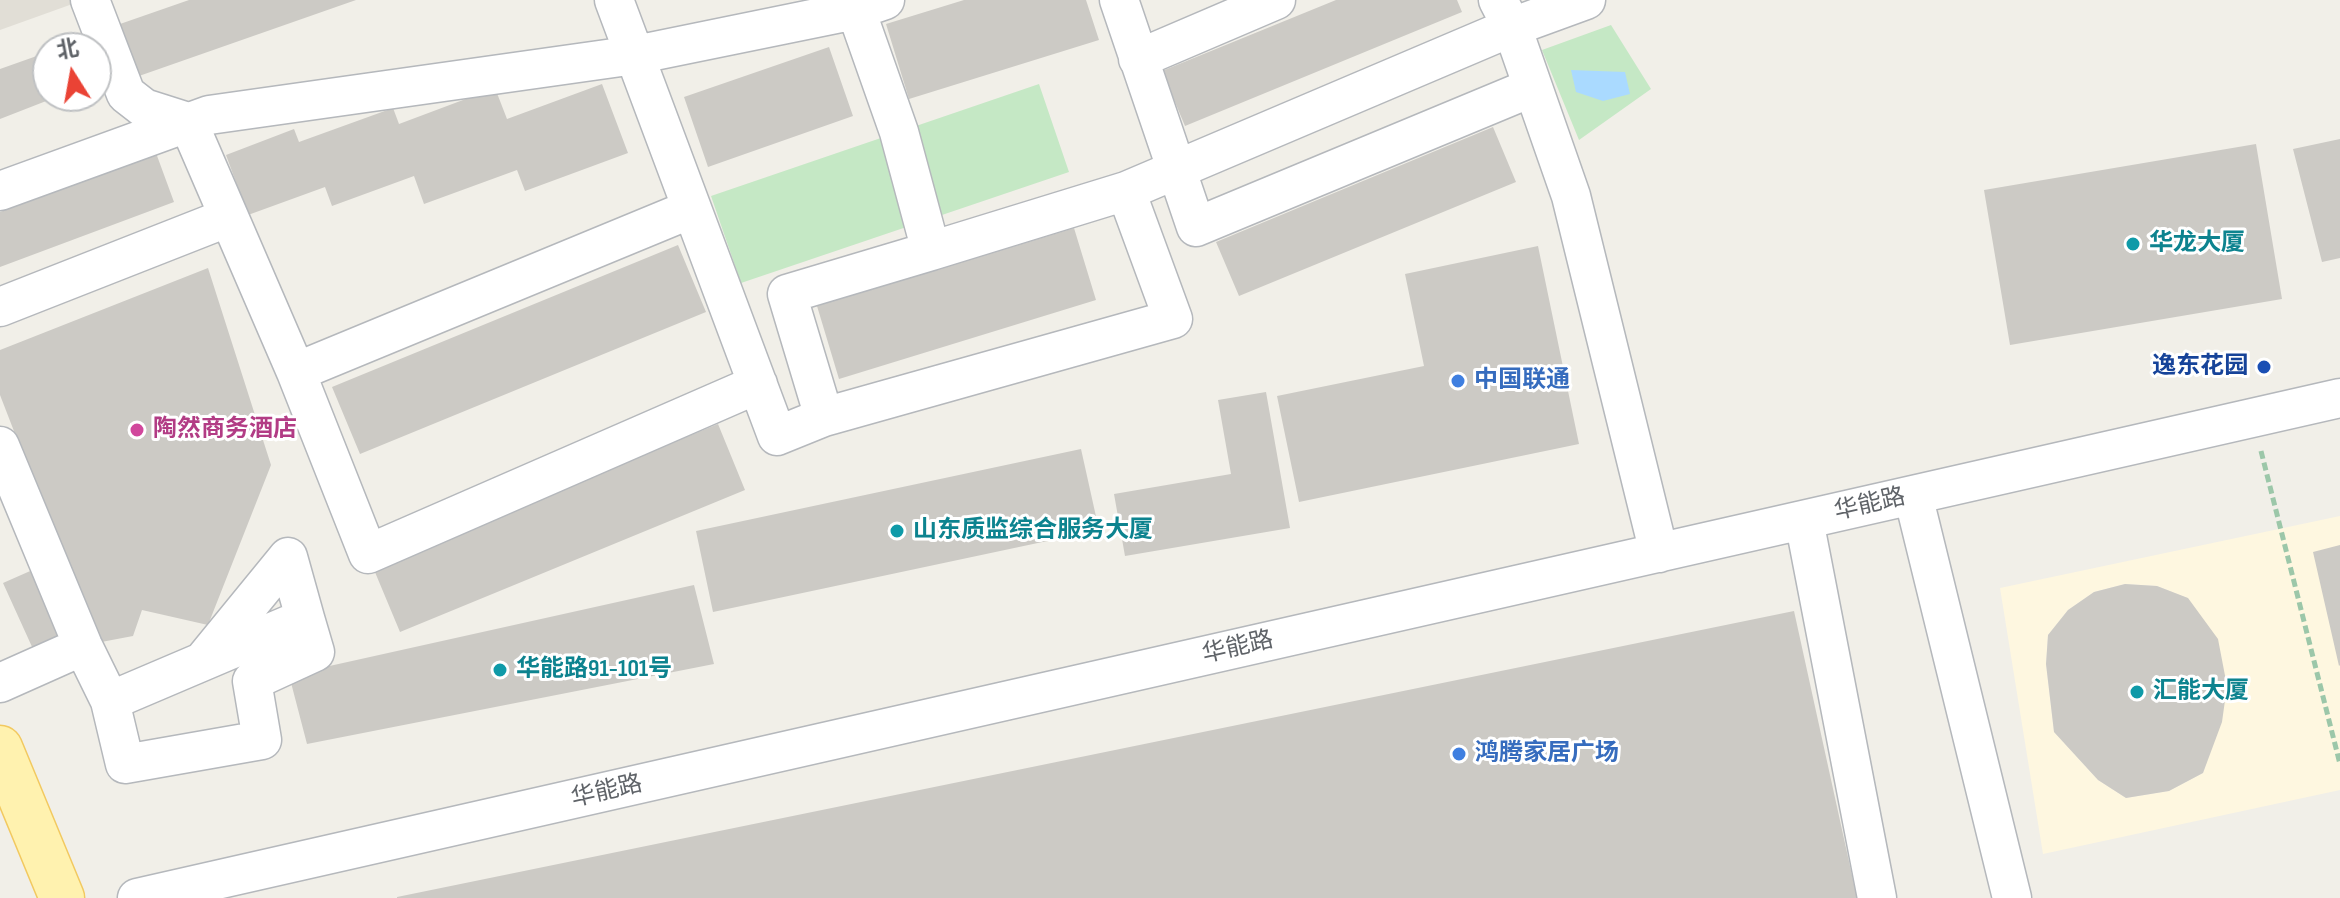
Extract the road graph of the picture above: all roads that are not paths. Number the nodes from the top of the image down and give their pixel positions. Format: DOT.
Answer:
graph roads {
  1 [pos="90,0"];
  2 [pos="614,0"];
  3 [pos="1119,0"];
  4 [pos="1276,0"];
  5 [pos="1586,0"];
  6 [pos="870,5"];
  7 [pos="1505,14"];
  8 [pos="635,55"];
  9 [pos="1138,59"];
  10 [pos="1533,87"];
  11 [pos="188,122"];
  12 [pos="0,191"];
  13 [pos="1126,191"];
  14 [pos="691,209"];
  15 [pos="229,217"];
  16 [pos="931,251"];
  17 [pos="0,307"];
  18 [pos="296,372"];
  19 [pos="758,384"];
  20 [pos="2340,398"];
  21 [pos="824,417"];
  22 [pos="0,446"];
  23 [pos="1913,495"];
  24 [pos="1804,520"];
  25 [pos="1659,553"];
  26 [pos="305,618"];
  27 [pos="83,646"];
  28 [pos="203,661"];
  29 [pos="0,683"];
  30 [pos="110,701"];
  31 [pos="0,748"];
  32 [pos="62,898"];
  33 [pos="137,898"];
  34 [pos="1877,898"];
  35 [pos="2012,898"];
  1 -- 11 [label="street"];
  2 -- 8 [label="street"];
  3 -- 9 [label="street"];
  4 -- 9 [label="street"];
  5 -- 7 [label="street"];
  6 -- 8 [label="street"];
  6 -- 16 [label="street"];
  7 -- 10 [label="street"];
  7 -- 13 [label="street"];
  8 -- 11 [label="street"];
  8 -- 14 [label="street"];
  9 -- 10 [label="street"];
  10 -- 25 [label="street"];
  11 -- 12 [label="street"];
  11 -- 15 [label="street"];
  13 -- 16 [label="street"];
  13 -- 21 [label="street"];
  14 -- 18 [label="street"];
  14 -- 19 [label="street"];
  15 -- 17 [label="street"];
  15 -- 18 [label="street"];
  16 -- 21 [label="street"];
  18 -- 19 [label="street"];
  19 -- 21 [label="street"];
  20 -- 23 [label="street, 华能路"];
  22 -- 27 [label="street"];
  23 -- 24 [label="street, 华能路"];
  23 -- 35 [label="street"];
  24 -- 25 [label="street, 华能路"];
  24 -- 34 [label="street"];
  25 -- 33 [label="street, 华能路"];
  26 -- 28 [label="street"];
  26 -- 28 [label="street"];
  26 -- 30 [label="street"];
  27 -- 29 [label="street"];
  27 -- 30 [label="street"];
  28 -- 30 [label="street"];
  31 -- 32 [label="main road"];
}
